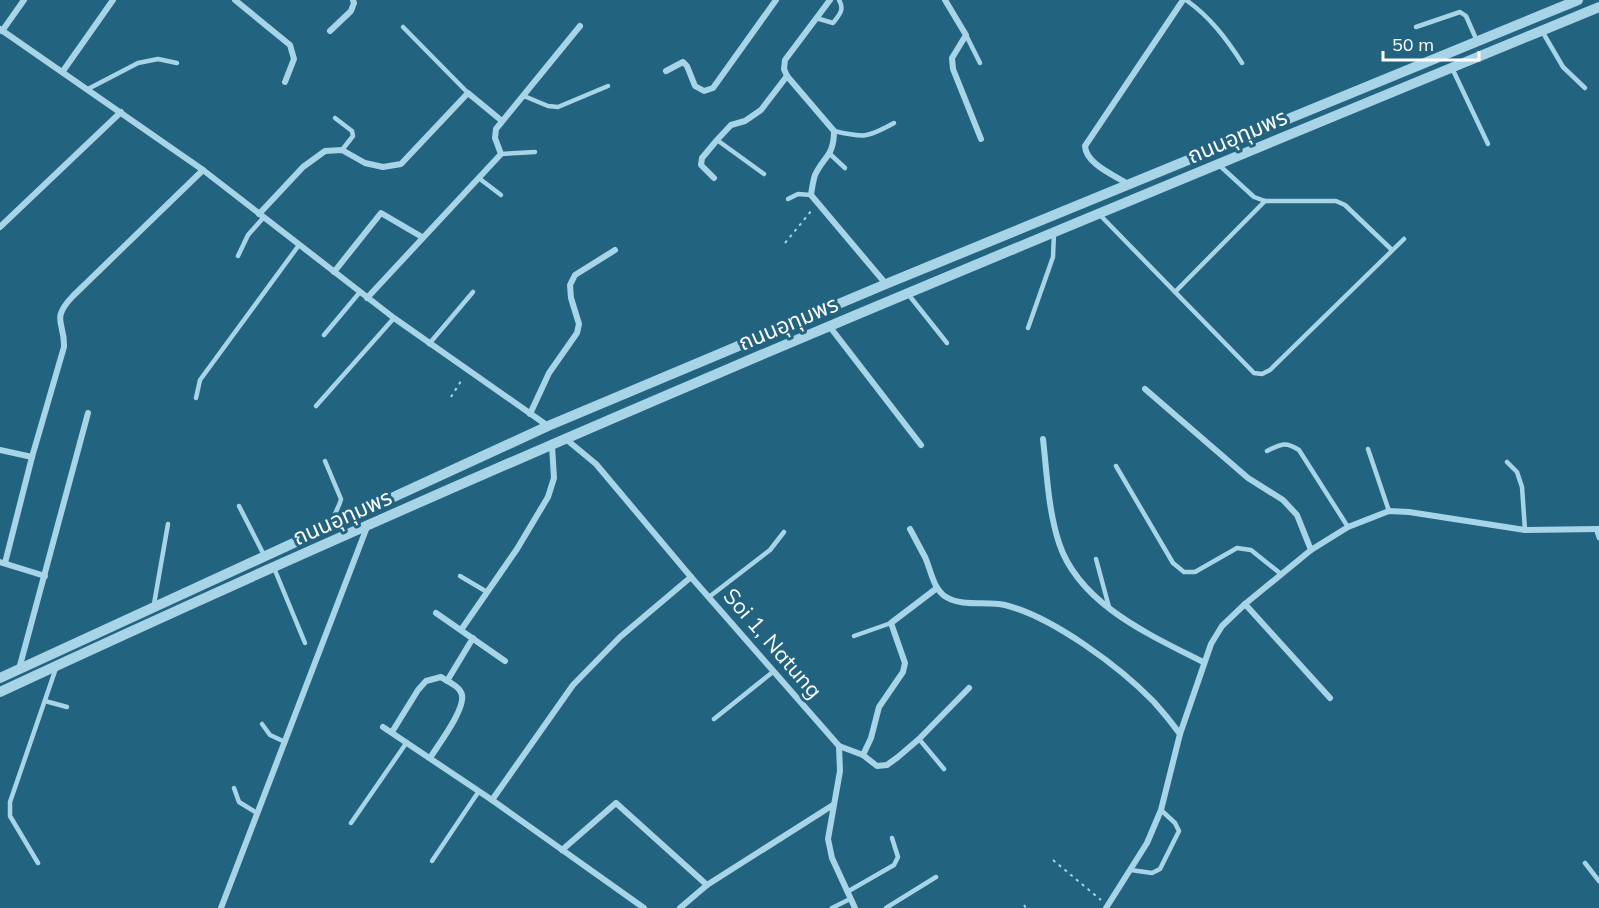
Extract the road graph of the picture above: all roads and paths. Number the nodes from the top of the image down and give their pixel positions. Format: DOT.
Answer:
graph roads {
  1 [pos="24,0"];
  2 [pos="112,0"];
  3 [pos="235,0"];
  4 [pos="353,0"];
  5 [pos="776,0"];
  6 [pos="830,0"];
  7 [pos="839,0"];
  8 [pos="945,0"];
  9 [pos="1184,0"];
  10 [pos="1578,0"];
  11 [pos="1599,7"];
  12 [pos="816,18"];
  13 [pos="580,26"];
  14 [pos="403,27"];
  15 [pos="1416,27"];
  16 [pos="1,30"];
  17 [pos="330,31"];
  18 [pos="1542,31"];
  19 [pos="966,35"];
  20 [pos="1477,41"];
  21 [pos="177,63"];
  22 [pos="980,63"];
  23 [pos="1242,63"];
  24 [pos="1452,68"];
  25 [pos="63,71"];
  26 [pos="666,71"];
  27 [pos="787,76"];
  28 [pos="285,82"];
  29 [pos="608,86"];
  30 [pos="1586,88"];
  31 [pos="88,89"];
  32 [pos="468,93"];
  33 [pos="524,96"];
  34 [pos="121,112"];
  35 [pos="335,118"];
  36 [pos="502,122"];
  37 [pos="894,123"];
  38 [pos="834,131"];
  39 [pos="981,139"];
  40 [pos="717,140"];
  41 [pos="1488,144"];
  42 [pos="342,150"];
  43 [pos="535,152"];
  44 [pos="501,154"];
  45 [pos="830,154"];
  46 [pos="1219,165"];
  47 [pos="845,168"];
  48 [pos="203,170"];
  49 [pos="764,174"];
  50 [pos="714,178"];
  51 [pos="480,179"];
  52 [pos="1128,184"];
  53 [pos="501,195"];
  54 [pos="811,195"];
  55 [pos="788,199"];
  56 [pos="1265,201"];
  57 [pos="818,203"];
  58 [pos="1099,214"];
  59 [pos="261,215"];
  60 [pos="0,226"];
  61 [pos="1054,233"];
  62 [pos="422,237"];
  63 [pos="1404,239"];
  64 [pos="785,243"];
  65 [pos="299,245"];
  66 [pos="615,250"];
  67 [pos="1392,250"];
  68 [pos="238,256"];
  69 [pos="334,272"];
  70 [pos="886,284"];
  71 [pos="360,292"];
  72 [pos="472,292"];
  73 [pos="1175,292"];
  74 [pos="908,294"];
  75 [pos="367,298"];
  76 [pos="394,318"];
  77 [pos="830,327"];
  78 [pos="1028,328"];
  79 [pos="324,335"];
  80 [pos="947,343"];
  81 [pos="429,344"];
  82 [pos="467,370"];
  83 [pos="1145,389"];
  84 [pos="451,397"];
  85 [pos="196,398"];
  86 [pos="316,406"];
  87 [pos="88,413"];
  88 [pos="530,414"];
  89 [pos="548,426"];
  90 [pos="1042,439"];
  91 [pos="567,440"];
  92 [pos="921,445"];
  93 [pos="552,446"];
  94 [pos="1368,449"];
  95 [pos="0,450"];
  96 [pos="1267,451"];
  97 [pos="32,457"];
  98 [pos="325,461"];
  99 [pos="1507,462"];
  100 [pos="1116,466"];
  101 [pos="239,506"];
  102 [pos="1389,511"];
  103 [pos="168,524"];
  104 [pos="332,525"];
  105 [pos="367,527"];
  106 [pos="1348,527"];
  107 [pos="910,529"];
  108 [pos="1598,529"];
  109 [pos="1525,530"];
  110 [pos="784,532"];
  111 [pos="1599,537"];
  112 [pos="1311,550"];
  113 [pos="264,555"];
  114 [pos="1096,559"];
  115 [pos="3,562"];
  116 [pos="274,568"];
  117 [pos="1281,574"];
  118 [pos="45,576"];
  119 [pos="460,576"];
  120 [pos="691,577"];
  121 [pos="937,588"];
  122 [pos="487,592"];
  123 [pos="709,597"];
  124 [pos="1245,604"];
  125 [pos="154,606"];
  126 [pos="1108,607"];
  127 [pos="436,613"];
  128 [pos="891,623"];
  129 [pos="460,630"];
  130 [pos="854,636"];
  131 [pos="472,638"];
  132 [pos="305,643"];
  133 [pos="505,661"];
  134 [pos="1203,662"];
  135 [pos="57,666"];
  136 [pos="19,670"];
  137 [pos="774,671"];
  138 [pos="0,678"];
  139 [pos="447,681"];
  140 [pos="969,688"];
  141 [pos="0,692"];
  142 [pos="1330,698"];
  143 [pos="45,701"];
  144 [pos="67,707"];
  145 [pos="714,720"];
  146 [pos="261,724"];
  147 [pos="383,727"];
  148 [pos="392,732"];
  149 [pos="1180,734"];
  150 [pos="919,739"];
  151 [pos="285,742"];
  152 [pos="407,742"];
  153 [pos="839,746"];
  154 [pos="863,755"];
  155 [pos="430,758"];
  156 [pos="945,769"];
  157 [pos="234,788"];
  158 [pos="479,791"];
  159 [pos="492,800"];
  160 [pos="833,805"];
  161 [pos="1161,810"];
  162 [pos="257,813"];
  163 [pos="351,823"];
  164 [pos="892,838"];
  165 [pos="562,850"];
  166 [pos="1053,860"];
  167 [pos="432,861"];
  168 [pos="38,863"];
  169 [pos="1585,863"];
  170 [pos="1131,870"];
  171 [pos="936,877"];
  172 [pos="1599,881"];
  173 [pos="707,885"];
  174 [pos="849,895"];
  175 [pos="1107,907"];
  176 [pos="220,908"];
  177 [pos="644,908"];
  178 [pos="680,908"];
  179 [pos="832,908"];
  180 [pos="855,908"];
  181 [pos="886,908"];
  1 -- 16 [label="street"];
  2 -- 25 [label="street"];
  3 -- 28 [label="street"];
  4 -- 17 [label="street"];
  5 -- 26 [label="street"];
  6 -- 12 [label="street"];
  7 -- 12 [label="lane"];
  8 -- 19 [label="street"];
  9 -- 23 [label="lane"];
  9 -- 52 [label="street"];
  10 -- 20 [label="street, ถนนอุทุมพร"];
  11 -- 18 [label="street, ถนนอุทุมพร"];
  12 -- 27 [label="street"];
  13 -- 33 [label="street"];
  14 -- 32 [label="lane"];
  15 -- 20 [label="lane"];
  16 -- 25 [label="street"];
  18 -- 24 [label="street, ถนนอุทุมพร"];
  18 -- 30 [label="lane"];
  19 -- 22 [label="lane"];
  19 -- 39 [label="street"];
  20 -- 52 [label="street, ถนนอุทุมพร"];
  21 -- 31 [label="lane"];
  24 -- 41 [label="lane"];
  24 -- 46 [label="street, ถนนอุทุมพร"];
  25 -- 31 [label="street"];
  27 -- 38 [label="street"];
  27 -- 40 [label="street"];
  29 -- 33 [label="lane"];
  31 -- 34 [label="street"];
  32 -- 36 [label="street"];
  32 -- 42 [label="street"];
  33 -- 36 [label="street"];
  34 -- 48 [label="street"];
  34 -- 60 [label="street"];
  35 -- 42 [label="lane"];
  36 -- 44 [label="street"];
  37 -- 38 [label="lane"];
  38 -- 45 [label="street"];
  40 -- 49 [label="lane"];
  40 -- 50 [label="street"];
  42 -- 59 [label="street"];
  43 -- 44 [label="lane"];
  44 -- 51 [label="street"];
  45 -- 47 [label="lane"];
  45 -- 54 [label="street"];
  46 -- 56 [label="lane"];
  46 -- 58 [label="street, ถนนอุทุมพร"];
  48 -- 59 [label="street"];
  48 -- 97 [label="street"];
  51 -- 53 [label="lane"];
  51 -- 62 [label="street"];
  52 -- 70 [label="street, ถนนอุทุมพร"];
  54 -- 55 [label="lane"];
  54 -- 57 [label="street"];
  56 -- 67 [label="lane"];
  56 -- 73 [label="lane"];
  57 -- 64 [label="path"];
  57 -- 70 [label="street"];
  58 -- 61 [label="street, ถนนอุทุมพร"];
  58 -- 73 [label="lane"];
  59 -- 65 [label="street"];
  59 -- 68 [label="lane"];
  61 -- 74 [label="street, ถนนอุทุมพร"];
  61 -- 78 [label="lane"];
  62 -- 69 [label="street"];
  62 -- 75 [label="street"];
  63 -- 67 [label="lane"];
  65 -- 69 [label="street"];
  65 -- 85 [label="lane"];
  66 -- 88 [label="street"];
  67 -- 73 [label="lane"];
  69 -- 71 [label="street"];
  70 -- 89 [label="street, ถนนอุทุมพร"];
  71 -- 75 [label="street"];
  71 -- 79 [label="lane"];
  72 -- 81 [label="lane"];
  74 -- 77 [label="street, ถนนอุทุมพร"];
  74 -- 80 [label="lane"];
  75 -- 76 [label="street"];
  76 -- 81 [label="street"];
  76 -- 86 [label="lane"];
  77 -- 91 [label="street, ถนนอุทุมพร"];
  77 -- 92 [label="street"];
  81 -- 82 [label="street"];
  82 -- 84 [label="path"];
  82 -- 88 [label="street"];
  83 -- 112 [label="street"];
  87 -- 118 [label="street"];
  88 -- 89 [label="street"];
  89 -- 91 [label="street"];
  89 -- 104 [label="street, ถนนอุทุมพร"];
  90 -- 126 [label="street"];
  91 -- 93 [label="street, ถนนอุทุมพร"];
  91 -- 120 [label="street, Soi 1, Natung"];
  93 -- 105 [label="street, ถนนอุทุมพร"];
  93 -- 122 [label="street"];
  94 -- 102 [label="lane"];
  95 -- 97 [label="street"];
  96 -- 106 [label="lane"];
  97 -- 115 [label="street"];
  98 -- 104 [label="lane"];
  99 -- 109 [label="lane"];
  100 -- 117 [label="lane"];
  101 -- 113 [label="lane"];
  102 -- 106 [label="street"];
  102 -- 109 [label="street"];
  103 -- 125 [label="lane"];
  104 -- 113 [label="street, ถนนอุทุมพร"];
  105 -- 116 [label="street, ถนนอุทุมพร"];
  105 -- 151 [label="street"];
  106 -- 112 [label="street"];
  107 -- 121 [label="street"];
  108 -- 109 [label="street"];
  108 -- 111 [label="lane"];
  110 -- 123 [label="lane"];
  112 -- 117 [label="street"];
  113 -- 125 [label="street, ถนนอุทุมพร"];
  114 -- 126 [label="lane"];
  115 -- 118 [label="street"];
  116 -- 132 [label="lane"];
  116 -- 135 [label="street, ถนนอุทุมพร"];
  117 -- 124 [label="street"];
  118 -- 136 [label="street"];
  119 -- 122 [label="lane"];
  120 -- 123 [label="street, Soi 1, Natung"];
  120 -- 159 [label="street"];
  121 -- 128 [label="street"];
  121 -- 149 [label="street"];
  122 -- 129 [label="street"];
  123 -- 137 [label="street, Soi 1, Natung"];
  124 -- 134 [label="street"];
  124 -- 142 [label="street"];
  125 -- 136 [label="street, ถนนอุทุมพร"];
  126 -- 134 [label="street"];
  127 -- 129 [label="street"];
  128 -- 130 [label="lane"];
  128 -- 154 [label="street"];
  129 -- 131 [label="street"];
  131 -- 133 [label="street"];
  131 -- 139 [label="street"];
  134 -- 149 [label="street"];
  135 -- 141 [label="street, ถนนอุทุมพร"];
  135 -- 143 [label="lane"];
  136 -- 138 [label="street, ถนนอุทุมพร"];
  137 -- 145 [label="lane"];
  137 -- 153 [label="street, Soi 1, Natung"];
  139 -- 148 [label="street"];
  139 -- 155 [label="street"];
  140 -- 150 [label="street"];
  143 -- 144 [label="lane"];
  143 -- 168 [label="lane"];
  146 -- 151 [label="lane"];
  147 -- 148 [label="street"];
  148 -- 152 [label="street"];
  149 -- 161 [label="street"];
  150 -- 154 [label="street"];
  150 -- 156 [label="lane"];
  151 -- 162 [label="street"];
  152 -- 155 [label="street"];
  152 -- 163 [label="lane"];
  153 -- 154 [label="street"];
  153 -- 160 [label="street"];
  155 -- 158 [label="street"];
  157 -- 162 [label="lane"];
  158 -- 159 [label="street"];
  158 -- 167 [label="lane"];
  159 -- 165 [label="street"];
  160 -- 173 [label="street"];
  160 -- 174 [label="street"];
  161 -- 170 [label="street"];
  161 -- 170 [label="lane"];
  162 -- 176 [label="street"];
  164 -- 174 [label="lane"];
  165 -- 173 [label="street"];
  165 -- 177 [label="street"];
  166 -- 175 [label="path"];
  169 -- 172 [label="lane"];
  170 -- 175 [label="street"];
  171 -- 181 [label="lane"];
  173 -- 178 [label="street"];
  174 -- 179 [label="lane"];
  174 -- 180 [label="street"];
}
